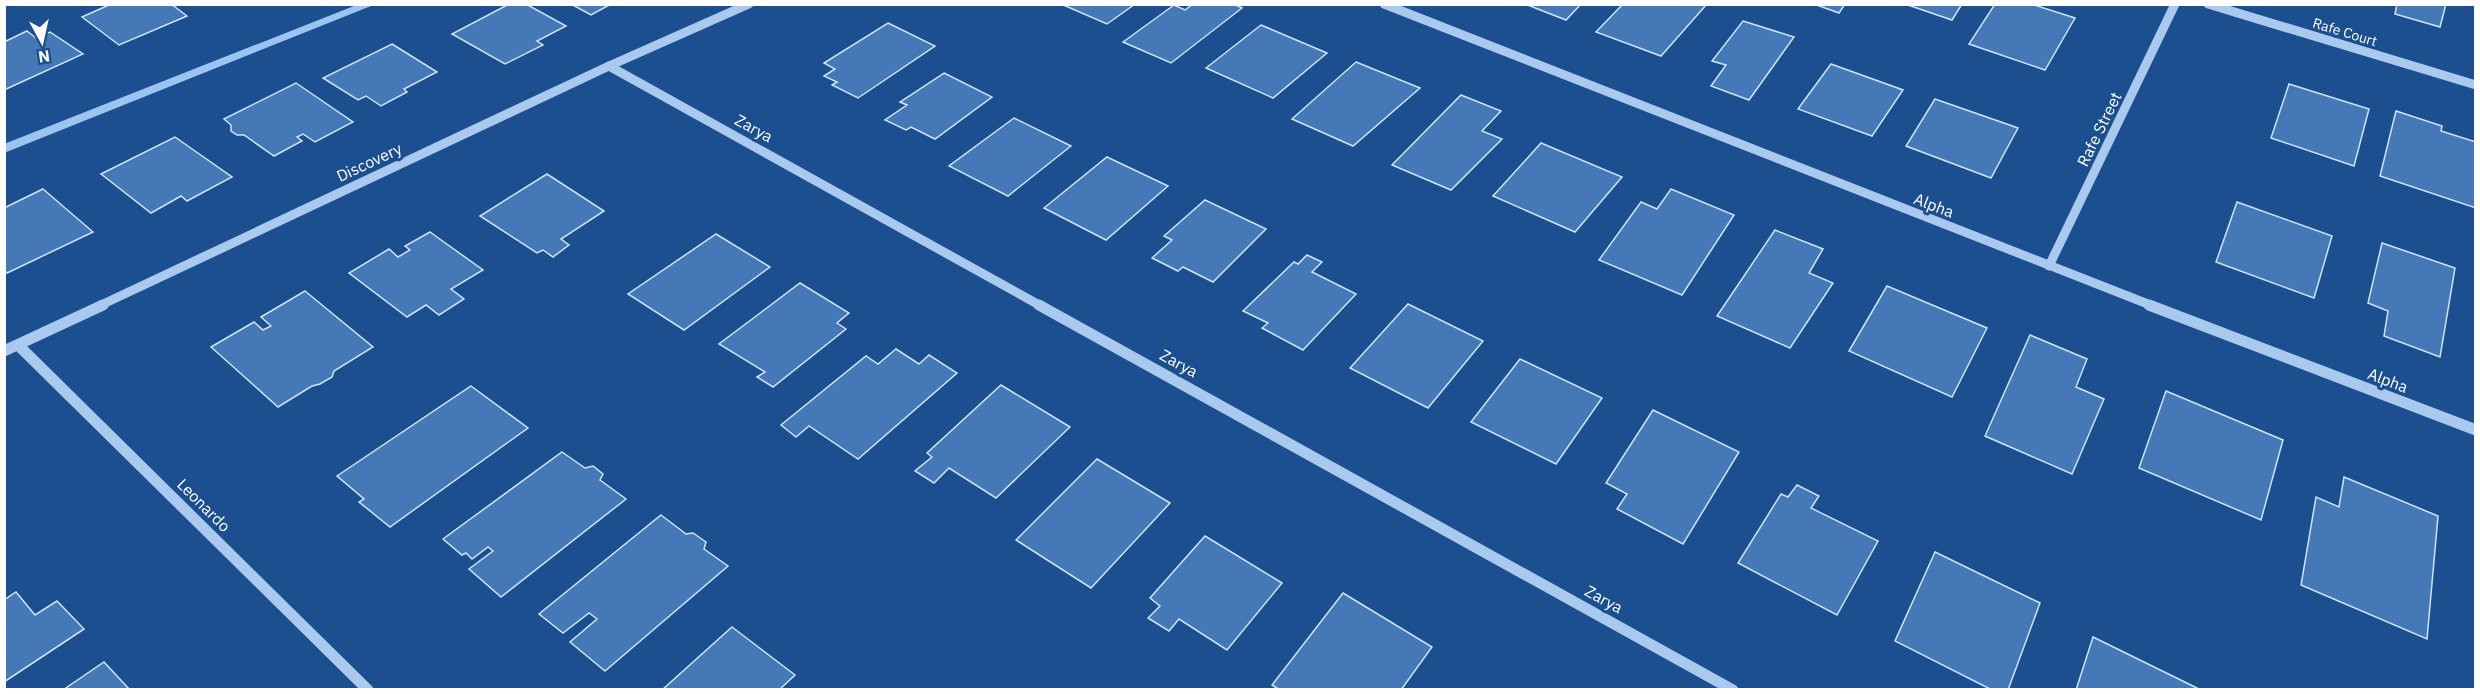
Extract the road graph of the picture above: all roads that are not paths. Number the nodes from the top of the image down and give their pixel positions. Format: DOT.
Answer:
graph roads {
  1 [pos="749,4"];
  2 [pos="1384,4"];
  3 [pos="2175,4"];
  4 [pos="2208,4"];
  5 [pos="609,66"];
  6 [pos="2475,85"];
  7 [pos="2049,266"];
  8 [pos="18,345"];
  9 [pos="4,351"];
  10 [pos="2475,430"];
  11 [pos="368,690"];
  12 [pos="1733,690"];
  1 -- 5 [label="street, Discovery"];
  2 -- 7 [label="street, Alpha"];
  3 -- 7 [label="street, Rafe Street"];
  4 -- 6 [label="street, Rafe Court"];
  5 -- 8 [label="street, Discovery"];
  5 -- 12 [label="street, Zarya"];
  7 -- 10 [label="street, Alpha"];
  8 -- 9 [label="street, Discovery"];
  8 -- 11 [label="street, Leonardo"];
}
